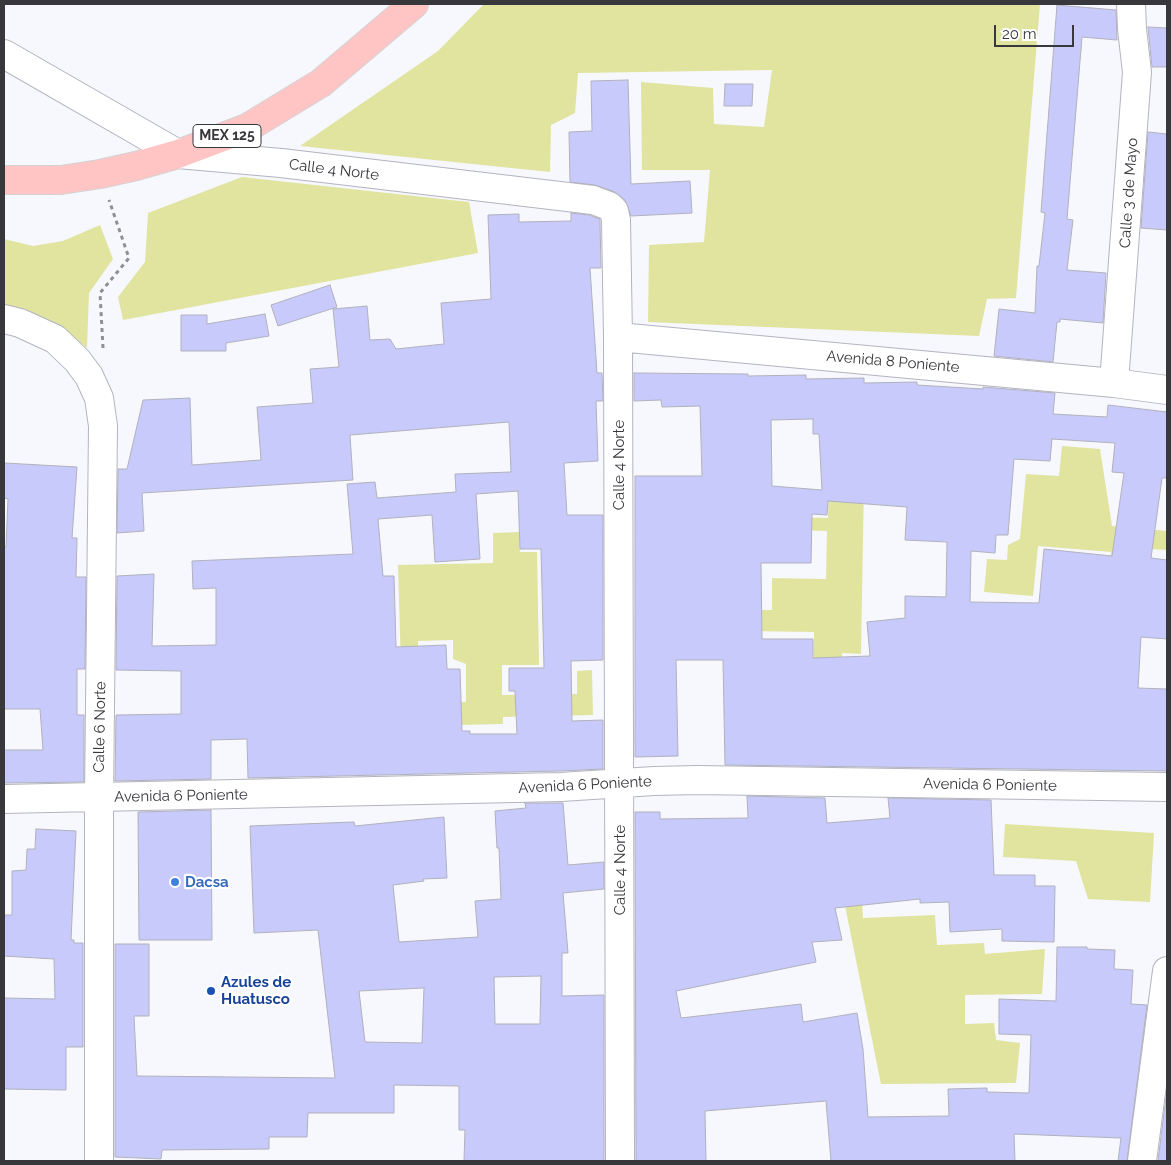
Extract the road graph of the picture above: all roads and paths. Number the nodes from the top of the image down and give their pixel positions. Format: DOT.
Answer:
graph roads {
  1 [pos="414,4"];
  2 [pos="1130,4"];
  3 [pos="4,54"];
  4 [pos="178,154"];
  5 [pos="100,174"];
  6 [pos="4,180"];
  7 [pos="4,319"];
  8 [pos="618,337"];
  9 [pos="103,352"];
  10 [pos="1114,383"];
  11 [pos="1167,390"];
  12 [pos="620,783"];
  13 [pos="1167,787"];
  14 [pos="99,798"];
  15 [pos="4,800"];
  16 [pos="1167,971"];
  17 [pos="99,1161"];
  18 [pos="620,1161"];
  19 [pos="1142,1161"];
  1 -- 4 [label="main road, MEX 125"];
  2 -- 10 [label="street, Calle 3 de Mayo"];
  3 -- 4 [label="street"];
  4 -- 5 [label="main road, MEX 125"];
  4 -- 8 [label="street, Calle 4 Norte"];
  5 -- 6 [label="main road, MEX 125"];
  5 -- 9 [label="path"];
  7 -- 14 [label="street, Calle 6 Norte"];
  8 -- 10 [label="street, Avenida 8 Poniente"];
  8 -- 12 [label="street, Calle 4 Norte"];
  10 -- 11 [label="street, Avenida 8 Poniente"];
  12 -- 13 [label="street, Avenida 6 Poniente"];
  12 -- 14 [label="street, Avenida 6 Poniente"];
  12 -- 18 [label="street, Calle 4 Norte"];
  14 -- 15 [label="street, Avenida 6 Poniente"];
  14 -- 17 [label="street, Calle 6 Norte"];
  16 -- 19 [label="street"];
}
